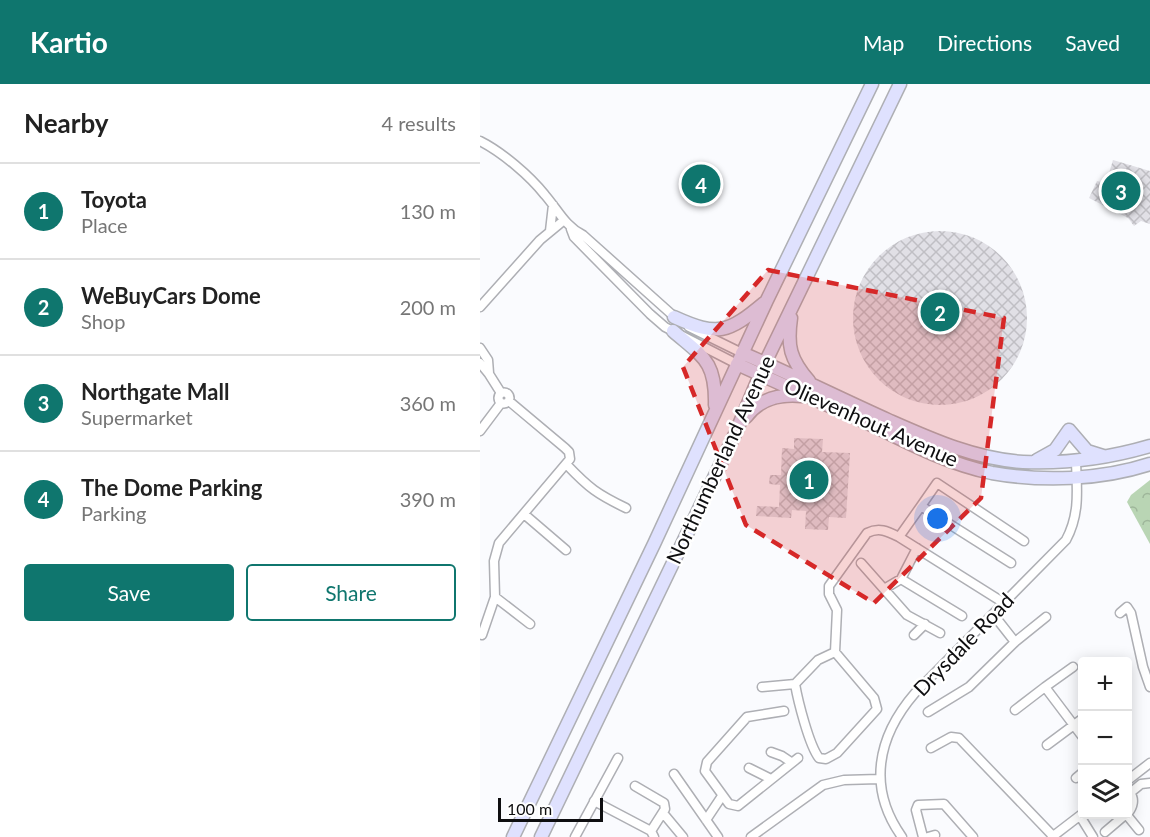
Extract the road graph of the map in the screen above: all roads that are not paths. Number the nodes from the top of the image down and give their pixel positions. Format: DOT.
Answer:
graph roads {
  1 [pos="872,84"];
  2 [pos="900,84"];
  3 [pos="480,141"];
  4 [pos="553,205"];
  5 [pos="563,220"];
  6 [pos="572,229"];
  7 [pos="550,231"];
  8 [pos="767,300"];
  9 [pos="480,307"];
  10 [pos="793,307"];
  11 [pos="674,317"];
  12 [pos="673,331"];
  13 [pos="480,348"];
  14 [pos="739,359"];
  15 [pos="480,363"];
  16 [pos="762,369"];
  17 [pos="489,374"];
  18 [pos="812,392"];
  19 [pos="505,402"];
  20 [pos="714,412"];
  21 [pos="480,430"];
  22 [pos="736,432"];
  23 [pos="1150,446"];
  24 [pos="1107,456"];
  25 [pos="1034,462"];
  26 [pos="1076,462"];
  27 [pos="1150,464"];
  28 [pos="567,465"];
  29 [pos="1076,478"];
  30 [pos="921,506"];
  31 [pos="626,507"];
  32 [pos="524,514"];
  33 [pos="899,537"];
  34 [pos="1024,541"];
  35 [pos="917,548"];
  36 [pos="566,550"];
  37 [pos="861,563"];
  38 [pos="1011,563"];
  39 [pos="901,579"];
  40 [pos="884,590"];
  41 [pos="495,597"];
  42 [pos="1005,603"];
  43 [pos="1126,608"];
  44 [pos="993,614"];
  45 [pos="962,616"];
  46 [pos="1046,618"];
  47 [pos="530,624"];
  48 [pos="925,624"];
  49 [pos="940,633"];
  50 [pos="482,635"];
  51 [pos="914,635"];
  52 [pos="1015,642"];
  53 [pos="835,652"];
  54 [pos="1072,667"];
  55 [pos="795,684"];
  56 [pos="762,687"];
  57 [pos="1045,687"];
  58 [pos="1150,687"];
  59 [pos="1014,710"];
  60 [pos="784,711"];
  61 [pos="928,712"];
  62 [pos="1078,722"];
  63 [pos="1074,725"];
  64 [pos="1078,730"];
  65 [pos="1047,745"];
  66 [pos="931,748"];
  67 [pos="771,752"];
  68 [pos="618,758"];
  69 [pos="1150,763"];
  70 [pos="749,768"];
  71 [pos="674,774"];
  72 [pos="1132,777"];
  73 [pos="771,779"];
  74 [pos="879,779"];
  75 [pos="1150,783"];
  76 [pos="635,786"];
  77 [pos="1132,790"];
  78 [pos="722,796"];
  79 [pos="594,801"];
  80 [pos="944,804"];
  81 [pos="954,804"];
  82 [pos="663,813"];
  83 [pos="1078,817"];
  84 [pos="1083,819"];
  85 [pos="1120,819"];
  86 [pos="1130,819"];
  87 [pos="706,820"];
  88 [pos="1139,830"];
  89 [pos="1105,832"];
  90 [pos="653,834"];
  91 [pos="513,837"];
  92 [pos="542,837"];
  93 [pos="575,837"];
  94 [pos="683,837"];
  95 [pos="718,837"];
  96 [pos="751,837"];
  97 [pos="902,837"];
  98 [pos="923,837"];
  99 [pos="973,837"];
  100 [pos="1052,837"];
  101 [pos="1093,837"];
  1 -- 8 [label="main road, Northumberland Avenue"];
  2 -- 10 [label="main road, Northumberland Avenue"];
  3 -- 4 [label="street, Olievenhout Avenue"];
  4 -- 5 [label="street, Olievenhout Avenue"];
  4 -- 7 [label="street"];
  5 -- 6 [label="street, Olievenhout Avenue"];
  5 -- 7 [label="street"];
  6 -- 11 [label="street, Olievenhout Avenue"];
  6 -- 12 [label="street, Olievenhout Avenue"];
  7 -- 9 [label="street"];
  8 -- 11 [label="main road"];
  8 -- 14 [label="main road, Northumberland Avenue"];
  10 -- 16 [label="main road, Northumberland Avenue"];
  10 -- 18 [label="main road"];
  11 -- 14 [label="street, Olievenhout Avenue"];
  12 -- 14 [label="street, Olievenhout Avenue"];
  12 -- 20 [label="main road"];
  13 -- 17 [label="street"];
  14 -- 16 [label="main road, Olievenhout Avenue"];
  14 -- 20 [label="main road, Northumberland Avenue"];
  15 -- 17 [label="street"];
  16 -- 18 [label="main road, Olievenhout Avenue"];
  16 -- 22 [label="main road, Northumberland Avenue"];
  17 -- 19 [label="street"];
  18 -- 22 [label="main road"];
  18 -- 25 [label="main road, Olievenhout Avenue"];
  18 -- 29 [label="main road, Olievenhout Avenue"];
  19 -- 21 [label="street"];
  19 -- 28 [label="street"];
  20 -- 91 [label="main road, Northumberland Avenue"];
  22 -- 92 [label="main road, Northumberland Avenue"];
  23 -- 24 [label="main road, Olievenhout Avenue"];
  24 -- 25 [label="main road"];
  24 -- 26 [label="main road, Olievenhout Avenue"];
  25 -- 26 [label="main road, Olievenhout Avenue"];
  26 -- 29 [label="street, Drysdale Road"];
  27 -- 29 [label="main road, Olievenhout Avenue"];
  28 -- 31 [label="street"];
  28 -- 32 [label="street"];
  29 -- 42 [label="street, Drysdale Road"];
  30 -- 33 [label="street"];
  30 -- 34 [label="street"];
  30 -- 38 [label="street"];
  32 -- 36 [label="street"];
  32 -- 41 [label="street"];
  33 -- 35 [label="street"];
  33 -- 53 [label="street"];
  35 -- 39 [label="street"];
  35 -- 42 [label="street"];
  37 -- 40 [label="street"];
  39 -- 40 [label="street"];
  39 -- 45 [label="street"];
  40 -- 48 [label="street"];
  41 -- 47 [label="street"];
  41 -- 50 [label="street"];
  42 -- 44 [label="street, Drysdale Road"];
  43 -- 58 [label="street"];
  44 -- 52 [label="street"];
  44 -- 74 [label="street, Drysdale Road"];
  46 -- 52 [label="street"];
  48 -- 49 [label="street"];
  48 -- 51 [label="street"];
  52 -- 61 [label="street"];
  53 -- 55 [label="street"];
  53 -- 55 [label="street"];
  54 -- 57 [label="street"];
  55 -- 56 [label="street"];
  57 -- 59 [label="street"];
  57 -- 63 [label="street"];
  60 -- 78 [label="street"];
  62 -- 63 [label="street"];
  63 -- 64 [label="street"];
  63 -- 65 [label="street"];
  66 -- 100 [label="street"];
  67 -- 73 [label="street"];
  68 -- 79 [label="street"];
  69 -- 72 [label="street"];
  70 -- 73 [label="street"];
  71 -- 87 [label="street"];
  73 -- 78 [label="street"];
  74 -- 96 [label="street"];
  74 -- 97 [label="street, Drysdale Road"];
  75 -- 77 [label="street"];
  76 -- 82 [label="street"];
  78 -- 87 [label="street"];
  79 -- 90 [label="street"];
  79 -- 93 [label="street"];
  80 -- 81 [label="street"];
  80 -- 98 [label="street"];
  80 -- 99 [label="street"];
  82 -- 90 [label="street"];
  82 -- 94 [label="street"];
  83 -- 100 [label="street"];
  84 -- 101 [label="street"];
  85 -- 89 [label="street"];
  86 -- 88 [label="street"];
  87 -- 95 [label="street"];
}
